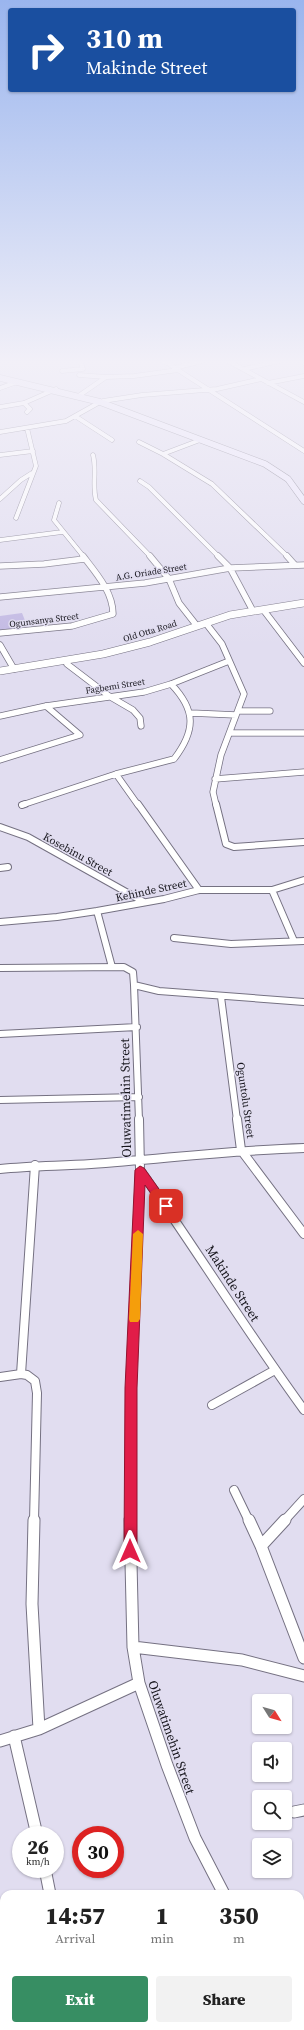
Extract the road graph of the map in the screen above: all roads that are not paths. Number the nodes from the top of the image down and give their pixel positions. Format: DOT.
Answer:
graph roads {
  1 [pos="93,455"];
  2 [pos="34,456"];
  3 [pos="166,456"];
  4 [pos="243,456"];
  5 [pos="248,456"];
  6 [pos="32,473"];
  7 [pos="140,481"];
  8 [pos="304,492"];
  9 [pos="0,499"];
  10 [pos="304,501"];
  11 [pos="59,503"];
  12 [pos="16,518"];
  13 [pos="62,532"];
  14 [pos="0,540"];
  15 [pos="84,559"];
  16 [pos="295,565"];
  17 [pos="304,565"];
  18 [pos="0,566"];
  19 [pos="230,568"];
  20 [pos="169,579"];
  21 [pos="106,587"];
  22 [pos="0,598"];
  23 [pos="304,603"];
  24 [pos="304,607"];
  25 [pos="253,611"];
  26 [pos="265,612"];
  27 [pos="197,626"];
  28 [pos="208,626"];
  29 [pos="0,633"];
  30 [pos="0,645"];
  31 [pos="230,661"];
  32 [pos="304,663"];
  33 [pos="67,664"];
  34 [pos="14,669"];
  35 [pos="0,671"];
  36 [pos="0,675"];
  37 [pos="171,684"];
  38 [pos="109,696"];
  39 [pos="46,706"];
  40 [pos="270,711"];
  41 [pos="191,713"];
  42 [pos="237,713"];
  43 [pos="0,716"];
  44 [pos="141,726"];
  45 [pos="230,733"];
  46 [pos="304,733"];
  47 [pos="0,760"];
  48 [pos="304,772"];
  49 [pos="116,774"];
  50 [pos="215,779"];
  51 [pos="22,805"];
  52 [pos="0,827"];
  53 [pos="304,842"];
  54 [pos="0,868"];
  55 [pos="8,868"];
  56 [pos="304,880"];
  57 [pos="199,890"];
  58 [pos="272,890"];
  59 [pos="144,902"];
  60 [pos="97,912"];
  61 [pos="0,922"];
  62 [pos="174,938"];
  63 [pos="304,940"];
  64 [pos="294,941"];
  65 [pos="112,967"];
  66 [pos="0,968"];
  67 [pos="134,985"];
  68 [pos="221,997"];
  69 [pos="304,1002"];
  70 [pos="137,1027"];
  71 [pos="0,1034"];
  72 [pos="139,1096"];
  73 [pos="0,1100"];
  74 [pos="304,1148"];
  75 [pos="242,1150"];
  76 [pos="139,1159"];
  77 [pos="34,1165"];
  78 [pos="0,1169"];
  79 [pos="140,1170"];
  80 [pos="304,1234"];
  81 [pos="275,1370"];
  82 [pos="21,1374"];
  83 [pos="0,1377"];
  84 [pos="212,1405"];
  85 [pos="304,1410"];
  86 [pos="234,1490"];
  87 [pos="304,1499"];
  88 [pos="261,1546"];
  89 [pos="133,1647"];
  90 [pos="304,1658"];
  91 [pos="304,1676"];
  92 [pos="138,1683"];
  93 [pos="39,1729"];
  94 [pos="14,1736"];
  95 [pos="0,1741"];
  96 [pos="35,1826"];
  97 [pos="46,1878"];
  98 [pos="49,1890"];
  99 [pos="222,1890"];
  1 -- 20 [label="street"];
  2 -- 6 [label="street"];
  3 -- 16 [label="street"];
  4 -- 10 [label="main road"];
  5 -- 8 [label="main road"];
  6 -- 9 [label="street"];
  6 -- 12 [label="street"];
  7 -- 19 [label="street"];
  11 -- 13 [label="street"];
  13 -- 14 [label="street"];
  13 -- 15 [label="street"];
  15 -- 18 [label="street"];
  15 -- 21 [label="street"];
  16 -- 17 [label="street, A.G. Oriade Street"];
  16 -- 19 [label="street, A.G. Oriade Street"];
  19 -- 20 [label="street, A.G. Oriade Street"];
  19 -- 25 [label="street"];
  20 -- 21 [label="street, A.G. Oriade Street"];
  20 -- 27 [label="street"];
  21 -- 22 [label="street, A.G. Oriade Street"];
  21 -- 29 [label="street, Ogunsanya Street"];
  23 -- 25 [label="street, Old Otta Road"];
  24 -- 26 [label="street, Old Otta Road"];
  25 -- 27 [label="street, Old Otta Road"];
  26 -- 28 [label="street, Old Otta Road"];
  26 -- 32 [label="street"];
  27 -- 34 [label="street, Old Otta Road"];
  28 -- 31 [label="street"];
  28 -- 33 [label="street, Old Otta Road"];
  30 -- 34 [label="street"];
  31 -- 37 [label="street, Fagbemi Street"];
  31 -- 42 [label="street"];
  33 -- 36 [label="street, Old Otta Road"];
  33 -- 38 [label="street"];
  34 -- 35 [label="street, Old Otta Road"];
  37 -- 38 [label="street, Fagbemi Street"];
  37 -- 41 [label="street"];
  38 -- 39 [label="street, Fagbemi Street"];
  38 -- 44 [label="street"];
  39 -- 43 [label="street, Fagbemi Street"];
  39 -- 47 [label="street"];
  40 -- 42 [label="street"];
  41 -- 42 [label="street"];
  41 -- 49 [label="street"];
  42 -- 45 [label="street"];
  45 -- 46 [label="street"];
  45 -- 50 [label="street"];
  48 -- 50 [label="street"];
  49 -- 51 [label="street"];
  49 -- 57 [label="street"];
  50 -- 53 [label="street"];
  52 -- 59 [label="street, Kosebinu Street"];
  54 -- 55 [label="street"];
  56 -- 58 [label="street, Kehinde Street"];
  57 -- 58 [label="street, Kehinde Street"];
  57 -- 59 [label="street, Kehinde Street"];
  58 -- 64 [label="street"];
  59 -- 60 [label="street, Kehinde Street"];
  60 -- 61 [label="street, Kehinde Street"];
  60 -- 65 [label="street"];
  62 -- 64 [label="street"];
  63 -- 64 [label="street"];
  65 -- 66 [label="street"];
  65 -- 67 [label="street, Oluwatimehin Street"];
  67 -- 68 [label="street"];
  67 -- 70 [label="street, Oluwatimehin Street"];
  68 -- 69 [label="street"];
  68 -- 75 [label="street, Oguntolu Street"];
  70 -- 71 [label="street"];
  70 -- 72 [label="street, Oluwatimehin Street"];
  72 -- 73 [label="street"];
  72 -- 76 [label="street, Oluwatimehin Street"];
  74 -- 75 [label="street"];
  75 -- 76 [label="street"];
  75 -- 80 [label="street, Oguntolu Street"];
  76 -- 77 [label="street"];
  76 -- 79 [label="street, Oluwatimehin Street"];
  77 -- 78 [label="street"];
  77 -- 82 [label="street"];
  79 -- 81 [label="street, Makinde Street"];
  79 -- 89 [label="street, Oluwatimehin Street"];
  81 -- 84 [label="street"];
  81 -- 85 [label="street, Makinde Street"];
  82 -- 83 [label="street"];
  82 -- 93 [label="street"];
  86 -- 88 [label="street"];
  87 -- 88 [label="street"];
  88 -- 90 [label="street"];
  89 -- 91 [label="street"];
  89 -- 92 [label="street, Oluwatimehin Street"];
  92 -- 93 [label="street"];
  92 -- 99 [label="street, Oluwatimehin Street"];
  93 -- 94 [label="street"];
  94 -- 95 [label="street"];
  94 -- 96 [label="street"];
  97 -- 98 [label="street"];
}
